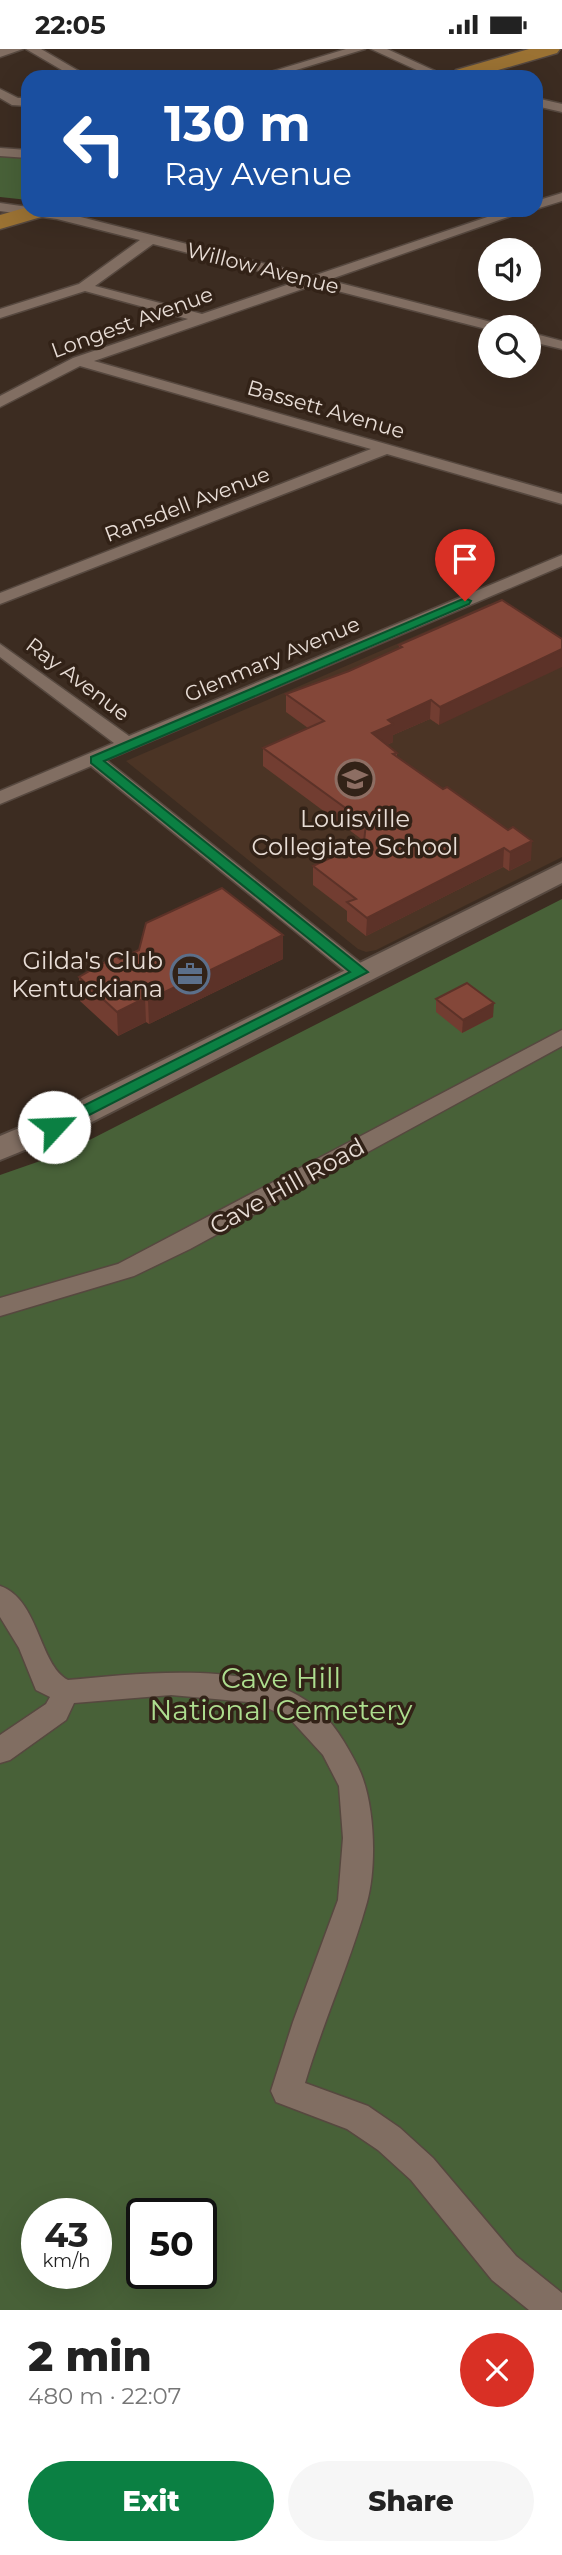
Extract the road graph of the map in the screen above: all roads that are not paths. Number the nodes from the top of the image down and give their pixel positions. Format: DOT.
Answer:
graph roads {
  1 [pos="17,49"];
  2 [pos="32,49"];
  3 [pos="359,49"];
  4 [pos="377,49"];
  5 [pos="550,49"];
  6 [pos="0,53"];
  7 [pos="70,70"];
  8 [pos="285,70"];
  9 [pos="422,70"];
  10 [pos="486,70"];
  11 [pos="0,93"];
  12 [pos="21,102"];
  13 [pos="543,104"];
  14 [pos="562,108"];
  15 [pos="0,152"];
  16 [pos="21,154"];
  17 [pos="562,197"];
  18 [pos="0,204"];
  19 [pos="543,204"];
  20 [pos="21,207"];
  21 [pos="543,210"];
  22 [pos="21,215"];
  23 [pos="554,215"];
  24 [pos="65,217"];
  25 [pos="500,217"];
  26 [pos="0,222"];
  27 [pos="151,239"];
  28 [pos="313,281"];
  29 [pos="84,287"];
  30 [pos="0,314"];
  31 [pos="203,318"];
  32 [pos="478,323"];
  33 [pos="541,339"];
  34 [pos="562,345"];
  35 [pos="78,362"];
  36 [pos="0,402"];
  37 [pos="389,448"];
  38 [pos="562,499"];
  39 [pos="562,560"];
  40 [pos="0,599"];
  41 [pos="0,649"];
  42 [pos="129,745"];
  43 [pos="95,760"];
  44 [pos="0,798"];
  45 [pos="562,872"];
  46 [pos="360,972"];
  47 [pos="562,1037"];
  48 [pos="0,1149"];
  49 [pos="0,1307"];
  50 [pos="0,1597"];
  51 [pos="66,1692"];
  52 [pos="0,1751"];
  53 [pos="556,2310"];
  1 -- 6 [label="street"];
  2 -- 7 [label="street"];
  3 -- 8 [label="street"];
  4 -- 9 [label="street"];
  5 -- 10 [label="main road"];
  11 -- 12 [label="street"];
  13 -- 14 [label="street"];
  15 -- 16 [label="street"];
  17 -- 19 [label="street"];
  18 -- 20 [label="main road, Willow Avenue"];
  21 -- 23 [label="street"];
  22 -- 26 [label="main road"];
  24 -- 27 [label="street, Willow Avenue"];
  25 -- 28 [label="street, Longest Avenue"];
  27 -- 28 [label="street, Willow Avenue"];
  27 -- 29 [label="street"];
  28 -- 31 [label="street, Longest Avenue"];
  28 -- 32 [label="street, Willow Avenue"];
  29 -- 30 [label="street"];
  29 -- 31 [label="street"];
  31 -- 35 [label="street, Longest Avenue"];
  33 -- 34 [label="street"];
  35 -- 36 [label="street, Longest Avenue"];
  35 -- 37 [label="street, Bassett Avenue"];
  37 -- 38 [label="street, Bassett Avenue"];
  37 -- 40 [label="street, Ransdell Avenue"];
  39 -- 42 [label="street, Glenmary Avenue"];
  41 -- 42 [label="street, Ray Avenue"];
  42 -- 43 [label="street, Glenmary Avenue"];
  43 -- 44 [label="street, Glenmary Avenue"];
  43 -- 46 [label="street"];
  45 -- 46 [label="main road"];
  46 -- 48 [label="main road"];
  47 -- 49 [label="street, Cave Hill Road"];
  50 -- 51 [label="street"];
  51 -- 52 [label="street"];
  51 -- 53 [label="street"];
}
